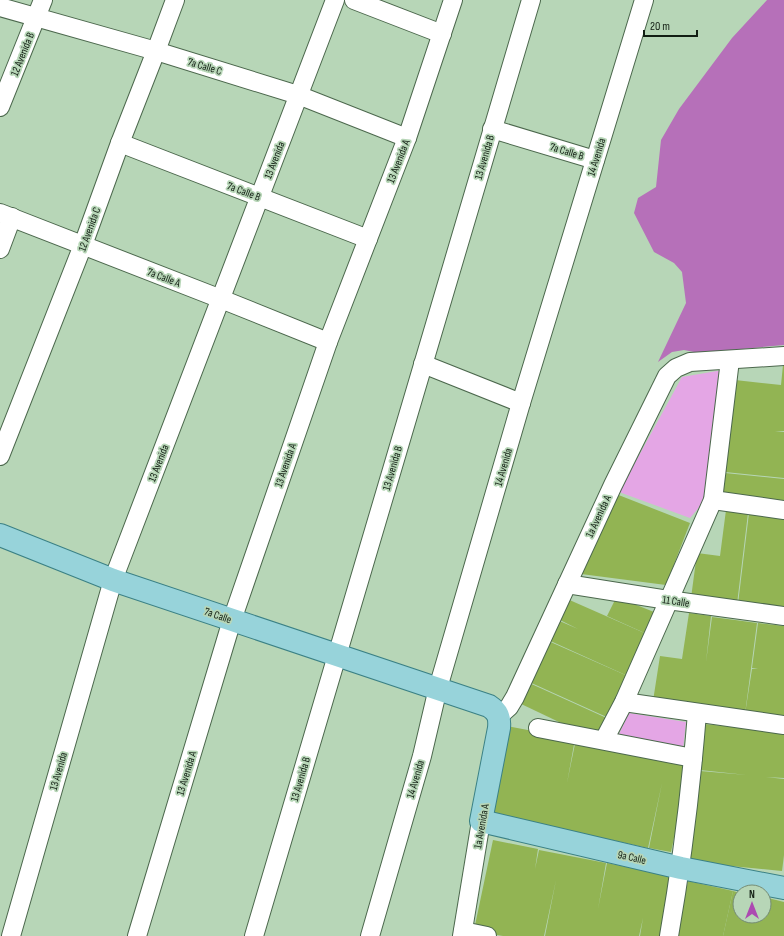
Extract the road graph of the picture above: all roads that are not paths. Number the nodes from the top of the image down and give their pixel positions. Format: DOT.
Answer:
graph roads {
  1 [pos="43,0"];
  2 [pos="175,0"];
  3 [pos="335,0"];
  4 [pos="354,0"];
  5 [pos="453,0"];
  6 [pos="531,0"];
  7 [pos="644,0"];
  8 [pos="0,7"];
  9 [pos="37,17"];
  10 [pos="442,34"];
  11 [pos="156,51"];
  12 [pos="298,95"];
  13 [pos="0,105"];
  14 [pos="492,129"];
  15 [pos="407,138"];
  16 [pos="120,143"];
  17 [pos="596,160"];
  18 [pos="260,198"];
  19 [pos="6,215"];
  20 [pos="368,239"];
  21 [pos="83,245"];
  22 [pos="0,249"];
  23 [pos="221,299"];
  24 [pos="328,342"];
  25 [pos="784,356"];
  26 [pos="730,360"];
  27 [pos="423,364"];
  28 [pos="521,403"];
  29 [pos="0,456"];
  30 [pos="713,500"];
  31 [pos="784,510"];
  32 [pos="0,535"];
  33 [pos="113,580"];
  34 [pos="567,584"];
  35 [pos="668,600"];
  36 [pos="784,616"];
  37 [pos="232,620"];
  38 [pos="337,654"];
  39 [pos="438,688"];
  40 [pos="624,702"];
  41 [pos="696,713"];
  42 [pos="499,716"];
  43 [pos="784,725"];
  44 [pos="538,728"];
  45 [pos="604,740"];
  46 [pos="693,758"];
  47 [pos="481,821"];
  48 [pos="681,868"];
  49 [pos="784,888"];
  50 [pos="462,934"];
  51 [pos="11,936"];
  52 [pos="137,936"];
  53 [pos="254,936"];
  54 [pos="370,936"];
  55 [pos="487,936"];
  56 [pos="670,936"];
  1 -- 9 [label="street, 12 Avenida B"];
  2 -- 11 [label="street, 12 Avenida C"];
  3 -- 12 [label="street, 13 Avenida"];
  4 -- 10 [label="street"];
  5 -- 10 [label="street, 13 Avenida A"];
  6 -- 14 [label="street, 13 Avenida B"];
  7 -- 17 [label="street, 14 Avenida"];
  8 -- 9 [label="street, 7a Calle C"];
  9 -- 11 [label="street, 7a Calle C"];
  9 -- 13 [label="street, 12 Avenida B"];
  10 -- 15 [label="street, 13 Avenida A"];
  11 -- 12 [label="street, 7a Calle C"];
  11 -- 16 [label="street, 12 Avenida C"];
  12 -- 15 [label="street, 7a Calle C"];
  12 -- 18 [label="street, 13 Avenida"];
  14 -- 17 [label="street, 7a Calle B"];
  14 -- 27 [label="street, 13 Avenida B"];
  15 -- 20 [label="street, 13 Avenida A"];
  16 -- 18 [label="street, 7a Calle B"];
  16 -- 21 [label="street, 12 Avenida C"];
  17 -- 28 [label="street, 14 Avenida"];
  18 -- 20 [label="street, 7a Calle B"];
  18 -- 23 [label="street, 13 Avenida"];
  19 -- 21 [label="street, 7a Calle A"];
  19 -- 22 [label="street"];
  20 -- 24 [label="street, 13 Avenida A"];
  21 -- 23 [label="street, 7a Calle A"];
  21 -- 29 [label="street, 12 Avenida C"];
  23 -- 24 [label="street, 7a Calle A"];
  23 -- 33 [label="street, 13 Avenida"];
  24 -- 37 [label="street, 13 Avenida A"];
  25 -- 26 [label="street, 1a Avenida A"];
  26 -- 30 [label="street"];
  26 -- 34 [label="street, 1a Avenida A"];
  27 -- 28 [label="street"];
  27 -- 38 [label="street, 13 Avenida B"];
  28 -- 39 [label="street, 14 Avenida"];
  30 -- 31 [label="street"];
  30 -- 35 [label="street"];
  32 -- 33 [label="main road, 7a Calle"];
  33 -- 37 [label="main road, 7a Calle"];
  33 -- 51 [label="street, 13 Avenida"];
  34 -- 35 [label="street, 11 Calle"];
  34 -- 42 [label="street, 1a Avenida A"];
  35 -- 36 [label="street, 11 Calle"];
  35 -- 40 [label="street"];
  37 -- 38 [label="main road, 7a Calle"];
  37 -- 52 [label="street, 13 Avenida A"];
  38 -- 39 [label="main road, 7a Calle"];
  38 -- 53 [label="street, 13 Avenida B"];
  39 -- 42 [label="main road"];
  39 -- 54 [label="street, 14 Avenida"];
  40 -- 41 [label="street"];
  40 -- 45 [label="street"];
  41 -- 43 [label="street"];
  41 -- 46 [label="street"];
  42 -- 47 [label="main road, 1a Avenida A"];
  44 -- 45 [label="street"];
  45 -- 46 [label="street"];
  46 -- 48 [label="street"];
  47 -- 48 [label="main road, 9a Calle"];
  47 -- 50 [label="street, 1a Avenida A"];
  48 -- 49 [label="main road, 9a Calle"];
  48 -- 56 [label="street"];
  50 -- 55 [label="street"];
}
